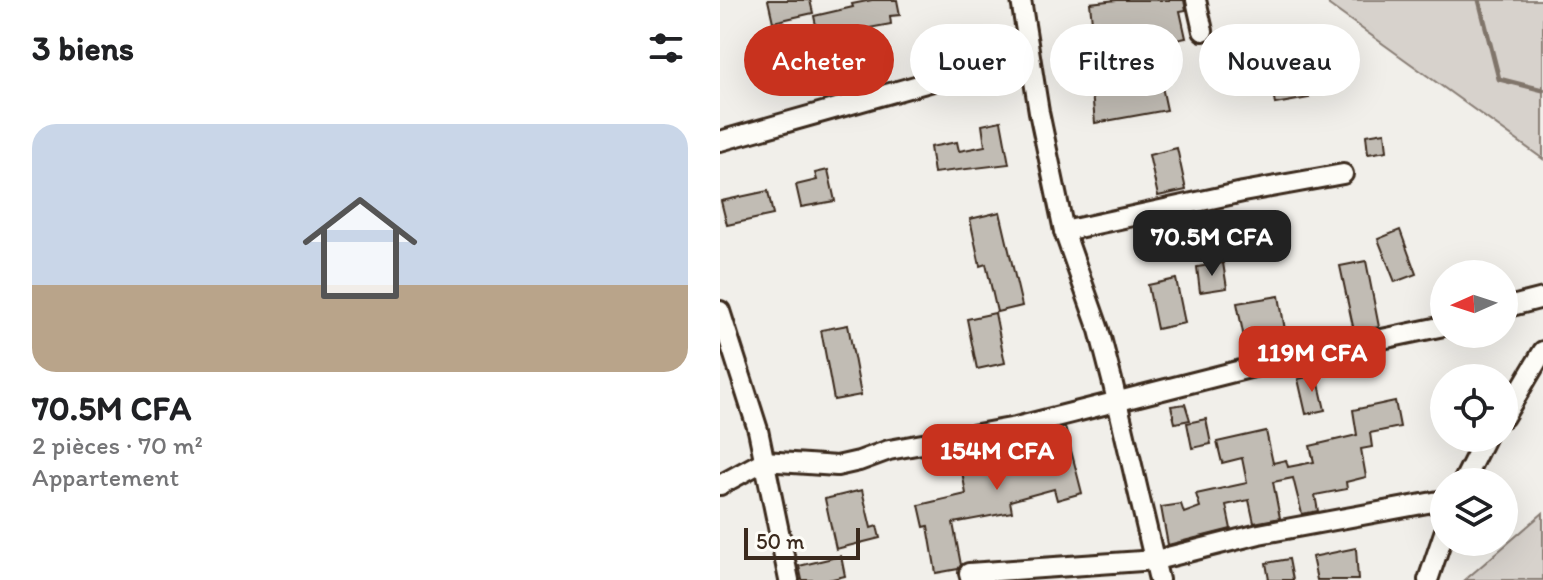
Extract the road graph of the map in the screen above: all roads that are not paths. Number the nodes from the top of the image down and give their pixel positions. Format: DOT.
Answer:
graph roads {
  1 [pos="1021,0"];
  2 [pos="1196,0"];
  3 [pos="1025,24"];
  4 [pos="1201,24"];
  5 [pos="1034,79"];
  6 [pos="910,88"];
  7 [pos="720,141"];
  8 [pos="1343,174"];
  9 [pos="1064,231"];
  10 [pos="1543,298"];
  11 [pos="1518,304"];
  12 [pos="720,311"];
  13 [pos="1430,329"];
  14 [pos="1543,351"];
  15 [pos="1518,393"];
  16 [pos="1118,402"];
  17 [pos="764,461"];
  18 [pos="720,485"];
  19 [pos="1430,503"];
  20 [pos="1436,556"];
  21 [pos="1156,560"];
  22 [pos="789,580"];
  23 [pos="971,580"];
  24 [pos="1159,580"];
  25 [pos="1428,580"];
  1 -- 3 [label="street"];
  2 -- 4 [label="street"];
  5 -- 9 [label="street"];
  6 -- 7 [label="street"];
  8 -- 9 [label="street"];
  9 -- 16 [label="street"];
  10 -- 11 [label="street"];
  12 -- 17 [label="street"];
  13 -- 16 [label="street"];
  14 -- 15 [label="street"];
  16 -- 17 [label="street"];
  16 -- 21 [label="street"];
  17 -- 18 [label="street"];
  17 -- 22 [label="street"];
  19 -- 21 [label="street"];
  20 -- 25 [label="street"];
  21 -- 23 [label="street"];
  21 -- 24 [label="street"];
}
